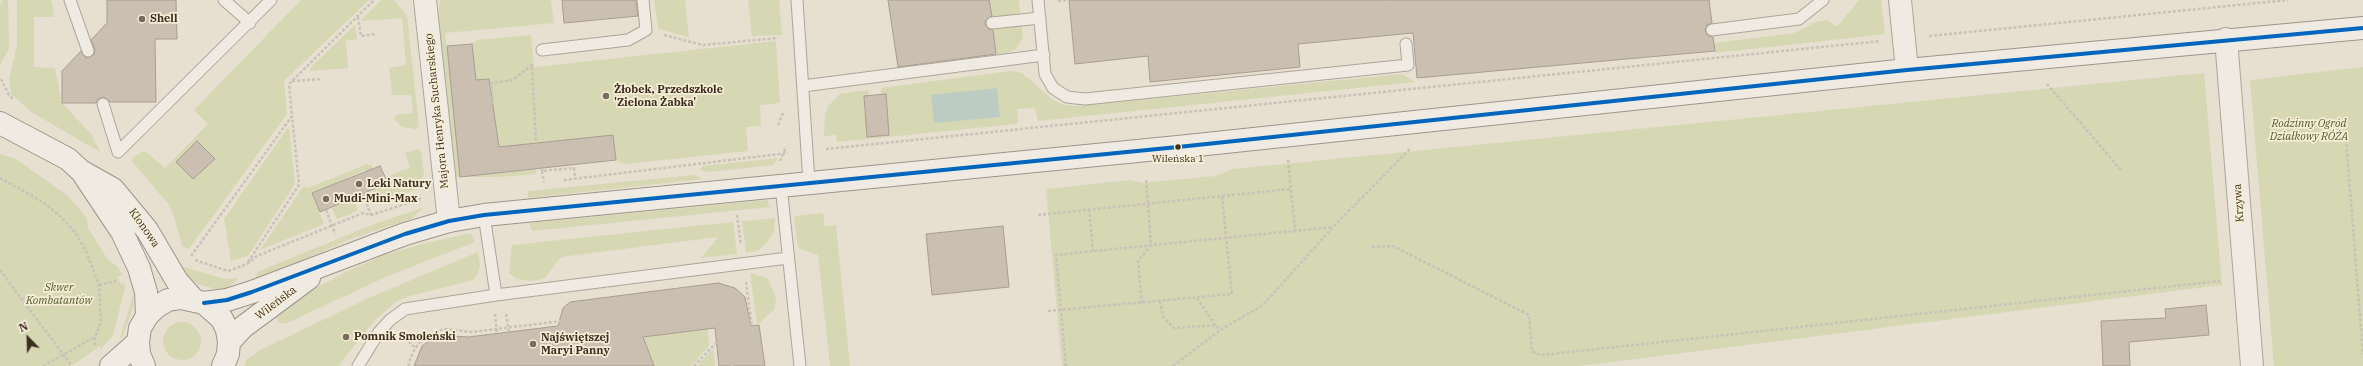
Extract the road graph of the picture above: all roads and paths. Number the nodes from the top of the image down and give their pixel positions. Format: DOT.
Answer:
graph roads {
  1 [pos="70,0"];
  2 [pos="224,0"];
  3 [pos="272,0"];
  4 [pos="374,0"];
  5 [pos="425,0"];
  6 [pos="643,0"];
  7 [pos="797,0"];
  8 [pos="1038,0"];
  9 [pos="1823,0"];
  10 [pos="1900,0"];
  11 [pos="2288,0"];
  12 [pos="358,16"];
  13 [pos="1040,18"];
  14 [pos="992,22"];
  15 [pos="250,23"];
  16 [pos="2363,28"];
  17 [pos="646,30"];
  18 [pos="1712,30"];
  19 [pos="376,34"];
  20 [pos="1904,39"];
  21 [pos="2226,40"];
  22 [pos="779,44"];
  23 [pos="1406,44"];
  24 [pos="542,50"];
  25 [pos="88,51"];
  26 [pos="1044,55"];
  27 [pos="1907,70"];
  28 [pos="2,79"];
  29 [pos="322,79"];
  30 [pos="292,82"];
  31 [pos="2047,84"];
  32 [pos="803,86"];
  33 [pos="16,102"];
  34 [pos="492,103"];
  35 [pos="103,104"];
  36 [pos="783,108"];
  37 [pos="292,116"];
  38 [pos="0,123"];
  39 [pos="778,125"];
  40 [pos="2346,139"];
  41 [pos="788,140"];
  42 [pos="536,143"];
  43 [pos="1411,147"];
  44 [pos="807,151"];
  45 [pos="784,154"];
  46 [pos="1288,160"];
  47 [pos="778,164"];
  48 [pos="2121,170"];
  49 [pos="81,171"];
  50 [pos="0,178"];
  51 [pos="575,178"];
  52 [pos="1146,179"];
  53 [pos="560,180"];
  54 [pos="552,181"];
  55 [pos="544,182"];
  56 [pos="809,182"];
  57 [pos="537,183"];
  58 [pos="781,186"];
  59 [pos="1290,189"];
  60 [pos="363,194"];
  61 [pos="427,196"];
  62 [pos="1222,196"];
  63 [pos="1148,204"];
  64 [pos="1089,209"];
  65 [pos="326,210"];
  66 [pos="371,215"];
  67 [pos="484,215"];
  68 [pos="1038,215"];
  69 [pos="449,221"];
  70 [pos="332,226"];
  71 [pos="1333,227"];
  72 [pos="1295,230"];
  73 [pos="336,236"];
  74 [pos="1226,237"];
  75 [pos="1151,245"];
  76 [pos="1372,247"];
  77 [pos="1093,251"];
  78 [pos="788,258"];
  79 [pos="247,264"];
  80 [pos="326,266"];
  81 [pos="0,270"];
  82 [pos="121,280"];
  83 [pos="2224,281"];
  84 [pos="99,285"];
  85 [pos="496,295"];
  86 [pos="1197,298"];
  87 [pos="199,301"];
  88 [pos="1160,301"];
  89 [pos="1142,303"];
  90 [pos="1061,310"];
  91 [pos="1048,311"];
  92 [pos="505,312"];
  93 [pos="494,314"];
  94 [pos="147,316"];
  95 [pos="1216,325"];
  96 [pos="508,328"];
  97 [pos="1220,330"];
  98 [pos="497,331"];
  99 [pos="509,332"];
  100 [pos="95,337"];
  101 [pos="138,342"];
  102 [pos="229,342"];
  103 [pos="716,342"];
  104 [pos="95,348"];
  105 [pos="63,354"];
  106 [pos="2363,354"];
  107 [pos="42,366"];
  108 [pos="72,366"];
  109 [pos="111,366"];
  110 [pos="144,366"];
  111 [pos="222,366"];
  112 [pos="358,366"];
  113 [pos="408,366"];
  114 [pos="694,366"];
  115 [pos="732,366"];
  116 [pos="800,366"];
  117 [pos="1066,366"];
  118 [pos="1173,366"];
  119 [pos="2252,366"];
  1 -- 25 [label="lane"];
  2 -- 15 [label="lane"];
  3 -- 15 [label="lane"];
  4 -- 12 [label="path"];
  5 -- 69 [label="street, Majora Henryka Sucharskiego"];
  6 -- 17 [label="lane"];
  7 -- 32 [label="lane"];
  8 -- 13 [label="lane"];
  9 -- 18 [label="lane"];
  10 -- 20 [label="street"];
  11 -- 20 [label="path"];
  12 -- 19 [label="path"];
  12 -- 30 [label="path"];
  13 -- 14 [label="lane"];
  13 -- 26 [label="lane"];
  15 -- 35 [label="lane"];
  16 -- 21 [label="street, Wileńska"];
  17 -- 22 [label="path"];
  17 -- 24 [label="lane"];
  20 -- 27 [label="street"];
  20 -- 44 [label="path"];
  21 -- 27 [label="street, Wileńska"];
  21 -- 119 [label="street, Krzywa"];
  23 -- 26 [label="lane"];
  26 -- 32 [label="lane"];
  27 -- 56 [label="street, Wileńska"];
  28 -- 33 [label="path"];
  29 -- 30 [label="path"];
  30 -- 37 [label="path"];
  31 -- 48 [label="path"];
  32 -- 44 [label="lane"];
  34 -- 42 [label="path"];
  36 -- 39 [label="path"];
  37 -- 79 [label="path"];
  37 -- 79 [label="path"];
  38 -- 49 [label="street, Klonowa"];
  40 -- 106 [label="path"];
  41 -- 45 [label="path"];
  43 -- 71 [label="path"];
  44 -- 45 [label="path"];
  44 -- 56 [label="lane"];
  45 -- 47 [label="path"];
  45 -- 51 [label="path"];
  46 -- 59 [label="path"];
  49 -- 87 [label="street, Klonowa"];
  49 -- 94 [label="street, Klonowa"];
  50 -- 84 [label="path"];
  51 -- 53 [label="path"];
  51 -- 55 [label="path"];
  52 -- 63 [label="path"];
  54 -- 55 [label="path"];
  55 -- 57 [label="path"];
  56 -- 58 [label="street, Wileńska"];
  58 -- 67 [label="street, Wileńska"];
  58 -- 78 [label="lane"];
  59 -- 62 [label="path"];
  59 -- 72 [label="path"];
  60 -- 66 [label="path"];
  61 -- 66 [label="path"];
  62 -- 63 [label="path"];
  62 -- 74 [label="path"];
  63 -- 64 [label="path"];
  63 -- 75 [label="path"];
  64 -- 68 [label="path"];
  64 -- 77 [label="path"];
  65 -- 70 [label="path"];
  66 -- 70 [label="path"];
  67 -- 69 [label="street, Wileńska"];
  67 -- 85 [label="lane"];
  69 -- 80 [label="street, Wileńska"];
  70 -- 73 [label="path"];
  70 -- 79 [label="path"];
  71 -- 72 [label="path"];
  71 -- 97 [label="path"];
  72 -- 74 [label="path"];
  74 -- 75 [label="path"];
  74 -- 86 [label="path"];
  75 -- 77 [label="path"];
  75 -- 89 [label="path"];
  76 -- 83 [label="path"];
  77 -- 90 [label="path"];
  78 -- 85 [label="lane"];
  78 -- 116 [label="lane"];
  80 -- 87 [label="street, Wileńska"];
  80 -- 102 [label="street, Wileńska"];
  81 -- 105 [label="path"];
  82 -- 84 [label="path"];
  84 -- 100 [label="path"];
  85 -- 112 [label="lane"];
  86 -- 88 [label="path"];
  86 -- 95 [label="path"];
  87 -- 94 [label="street, Wileńska"];
  87 -- 102 [label="street, Klonowa"];
  88 -- 89 [label="path"];
  88 -- 95 [label="path"];
  89 -- 90 [label="path"];
  90 -- 91 [label="path"];
  90 -- 117 [label="path"];
  92 -- 96 [label="path"];
  93 -- 98 [label="path"];
  94 -- 101 [label="street"];
  95 -- 97 [label="path"];
  96 -- 98 [label="path"];
  96 -- 99 [label="path"];
  96 -- 115 [label="path"];
  97 -- 118 [label="path"];
  98 -- 113 [label="path"];
  100 -- 104 [label="path"];
  100 -- 105 [label="path"];
  101 -- 109 [label="street"];
  101 -- 110 [label="street"];
  102 -- 111 [label="street"];
  103 -- 114 [label="path"];
  105 -- 107 [label="path"];
  105 -- 108 [label="path"];
}
